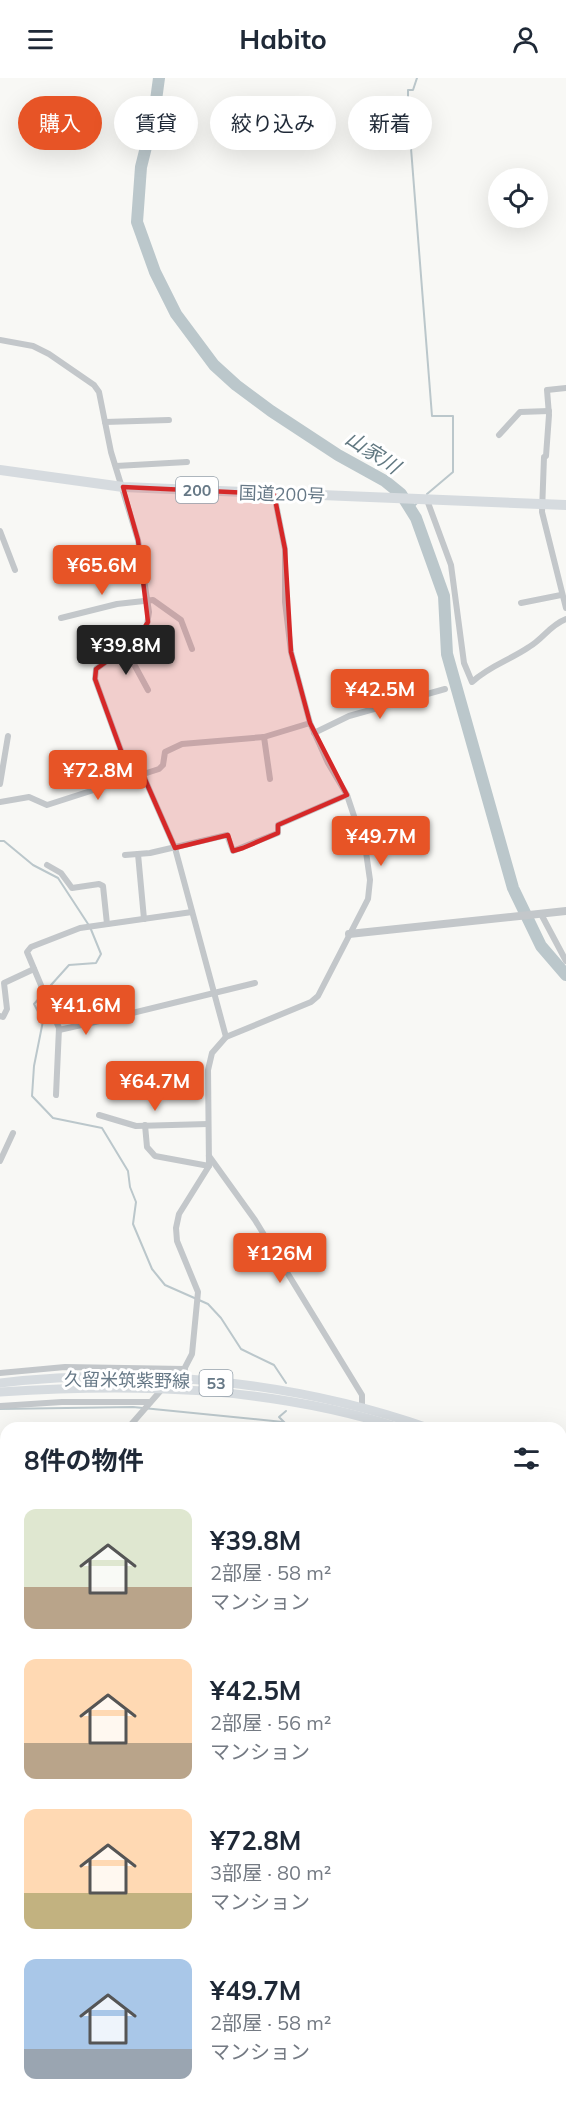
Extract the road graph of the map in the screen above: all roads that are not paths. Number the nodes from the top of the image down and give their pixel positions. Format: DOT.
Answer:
graph roads {
  1 [pos="0,340"];
  2 [pos="566,388"];
  3 [pos="549,411"];
  4 [pos="169,420"];
  5 [pos="105,422"];
  6 [pos="499,435"];
  7 [pos="187,462"];
  8 [pos="116,466"];
  9 [pos="0,470"];
  10 [pos="123,487"];
  11 [pos="274,494"];
  12 [pos="427,500"];
  13 [pos="542,504"];
  14 [pos="566,506"];
  15 [pos="0,531"];
  16 [pos="15,570"];
  17 [pos="561,595"];
  18 [pos="147,600"];
  19 [pos="520,603"];
  20 [pos="566,608"];
  21 [pos="62,618"];
  22 [pos="566,619"];
  23 [pos="192,649"];
  24 [pos="121,650"];
  25 [pos="445,689"];
  26 [pos="147,690"];
  27 [pos="310,723"];
  28 [pos="314,733"];
  29 [pos="8,736"];
  30 [pos="264,736"];
  31 [pos="143,775"];
  32 [pos="131,778"];
  33 [pos="270,779"];
  34 [pos="0,784"];
  35 [pos="347,795"];
  36 [pos="0,802"];
  37 [pos="175,848"];
  38 [pos="138,854"];
  39 [pos="125,855"];
  40 [pos="47,865"];
  41 [pos="566,911"];
  42 [pos="192,912"];
  43 [pos="541,914"];
  44 [pos="144,919"];
  45 [pos="107,924"];
  46 [pos="349,933"];
  47 [pos="566,961"];
  48 [pos="34,969"];
  49 [pos="255,983"];
  50 [pos="213,993"];
  51 [pos="49,1003"];
  52 [pos="0,1016"];
  53 [pos="108,1019"];
  54 [pos="59,1030"];
  55 [pos="226,1037"];
  56 [pos="56,1095"];
  57 [pos="99,1115"];
  58 [pos="208,1124"];
  59 [pos="145,1125"];
  60 [pos="13,1133"];
  61 [pos="209,1156"];
  62 [pos="0,1161"];
  63 [pos="208,1166"];
  64 [pos="185,1369"];
  65 [pos="0,1373"];
  66 [pos="179,1379"];
  67 [pos="0,1383"];
  68 [pos="163,1388"];
  69 [pos="0,1392"];
  70 [pos="150,1402"];
  71 [pos="0,1407"];
  72 [pos="362,1407"];
  73 [pos="133,1422"];
  74 [pos="376,1422"];
  75 [pos="409,1422"];
  1 -- 5 [label="street"];
  2 -- 3 [label="street"];
  3 -- 6 [label="street"];
  3 -- 13 [label="street"];
  4 -- 5 [label="street"];
  5 -- 8 [label="street"];
  7 -- 8 [label="street"];
  8 -- 10 [label="street"];
  9 -- 10 [label="highway, 国道200号 / 200"];
  10 -- 11 [label="highway, 国道200号 / 200"];
  10 -- 18 [label="street"];
  11 -- 12 [label="highway, 国道200号 / 200"];
  11 -- 27 [label="street"];
  12 -- 13 [label="highway, 国道200号 / 200"];
  12 -- 22 [label="street"];
  13 -- 14 [label="highway, 国道200号 / 200"];
  13 -- 17 [label="street"];
  15 -- 16 [label="street"];
  17 -- 19 [label="street"];
  17 -- 20 [label="street"];
  18 -- 21 [label="street"];
  18 -- 23 [label="street"];
  18 -- 24 [label="street"];
  24 -- 26 [label="street"];
  24 -- 32 [label="street"];
  25 -- 28 [label="street"];
  27 -- 28 [label="street"];
  27 -- 30 [label="street"];
  28 -- 35 [label="street"];
  29 -- 34 [label="street"];
  30 -- 31 [label="street"];
  30 -- 33 [label="street"];
  31 -- 32 [label="street"];
  31 -- 37 [label="street"];
  32 -- 36 [label="street"];
  35 -- 37 [label="street"];
  35 -- 46 [label="street"];
  37 -- 38 [label="street"];
  37 -- 42 [label="street"];
  38 -- 39 [label="street"];
  38 -- 44 [label="street"];
  40 -- 45 [label="street"];
  41 -- 43 [label="street"];
  42 -- 44 [label="street"];
  42 -- 50 [label="street"];
  43 -- 46 [label="street"];
  43 -- 47 [label="street"];
  44 -- 45 [label="street"];
  45 -- 48 [label="street"];
  46 -- 55 [label="street"];
  48 -- 51 [label="street"];
  48 -- 52 [label="street"];
  49 -- 50 [label="street"];
  50 -- 53 [label="street"];
  50 -- 55 [label="street"];
  51 -- 53 [label="street"];
  51 -- 54 [label="street"];
  53 -- 54 [label="street"];
  54 -- 56 [label="street"];
  55 -- 58 [label="street"];
  57 -- 59 [label="street"];
  58 -- 59 [label="street"];
  58 -- 61 [label="street"];
  59 -- 63 [label="street"];
  60 -- 62 [label="street"];
  61 -- 63 [label="street"];
  61 -- 72 [label="street"];
  63 -- 64 [label="street"];
  64 -- 65 [label="street"];
  64 -- 66 [label="street"];
  66 -- 67 [label="main road, 久留米筑紫野線 / 53"];
  66 -- 72 [label="main road, 久留米筑紫野線 / 53"];
  68 -- 69 [label="main road, 久留米筑紫野線 / 53"];
  68 -- 70 [label="street"];
  68 -- 74 [label="main road, 久留米筑紫野線 / 53"];
  70 -- 71 [label="street"];
  70 -- 73 [label="street"];
  72 -- 75 [label="main road, 久留米筑紫野線 / 53"];
}
